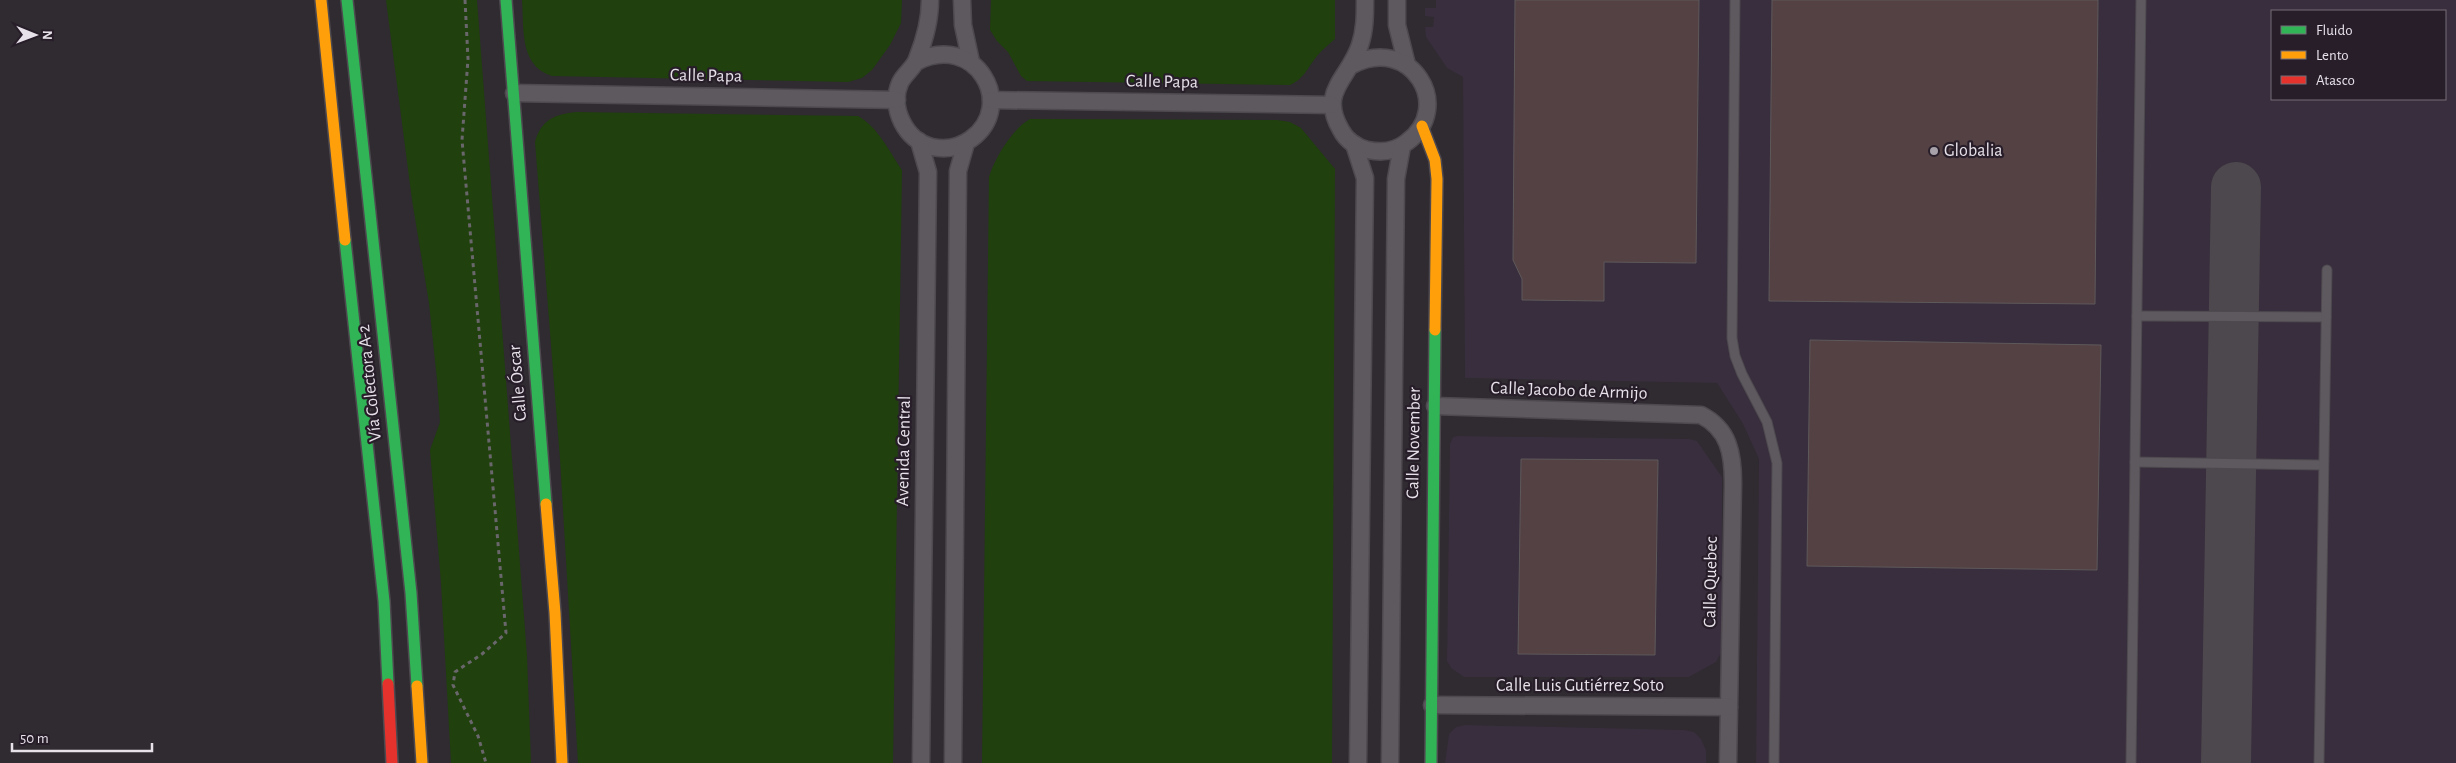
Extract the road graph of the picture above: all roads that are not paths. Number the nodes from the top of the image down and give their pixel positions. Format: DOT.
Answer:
graph roads {
  1 [pos="321,0"];
  2 [pos="347,0"];
  3 [pos="506,0"];
  4 [pos="930,0"];
  5 [pos="962,0"];
  6 [pos="1365,0"];
  7 [pos="1397,0"];
  8 [pos="1735,0"];
  9 [pos="2140,0"];
  10 [pos="916,62"];
  11 [pos="972,62"];
  12 [pos="1352,65"];
  13 [pos="1407,65"];
  14 [pos="514,93"];
  15 [pos="897,100"];
  16 [pos="991,100"];
  17 [pos="1332,105"];
  18 [pos="1422,126"];
  19 [pos="918,141"];
  20 [pos="966,143"];
  21 [pos="1354,144"];
  22 [pos="1402,146"];
  23 [pos="2327,270"];
  24 [pos="2137,316"];
  25 [pos="2326,317"];
  26 [pos="1435,406"];
  27 [pos="1701,415"];
  28 [pos="2135,462"];
  29 [pos="2324,465"];
  30 [pos="1432,705"];
  31 [pos="1729,707"];
  32 [pos="392,763"];
  33 [pos="422,763"];
  34 [pos="562,763"];
  35 [pos="921,763"];
  36 [pos="953,763"];
  37 [pos="1358,763"];
  38 [pos="1390,763"];
  39 [pos="1431,763"];
  40 [pos="1728,763"];
  41 [pos="1774,763"];
  42 [pos="2131,763"];
  43 [pos="2319,763"];
  1 -- 32 [label="main road, Vía Colectora A-2"];
  2 -- 33 [label="main road, Vía Colectora A-2"];
  3 -- 14 [label="main road, Calle Óscar"];
  4 -- 10 [label="street"];
  5 -- 11 [label="street"];
  6 -- 12 [label="street"];
  7 -- 13 [label="street"];
  8 -- 41 [label="lane"];
  9 -- 24 [label="lane"];
  10 -- 11 [label="street"];
  10 -- 15 [label="street"];
  11 -- 16 [label="street"];
  12 -- 13 [label="street"];
  12 -- 17 [label="street"];
  13 -- 18 [label="street"];
  14 -- 15 [label="street, Calle Papa"];
  14 -- 34 [label="main road, Calle Óscar"];
  15 -- 19 [label="street"];
  16 -- 17 [label="street, Calle Papa"];
  16 -- 20 [label="street"];
  17 -- 21 [label="street"];
  18 -- 22 [label="street"];
  18 -- 26 [label="main road, Calle November"];
  19 -- 20 [label="street"];
  19 -- 35 [label="street, Avenida Central"];
  20 -- 36 [label="street"];
  21 -- 22 [label="street"];
  21 -- 37 [label="street"];
  22 -- 38 [label="street, Calle November"];
  23 -- 25 [label="lane"];
  24 -- 25 [label="lane"];
  24 -- 28 [label="lane"];
  25 -- 29 [label="lane"];
  26 -- 27 [label="street, Calle Jacobo de Armijo"];
  26 -- 30 [label="main road, Calle November"];
  27 -- 31 [label="street, Calle Quebec"];
  28 -- 29 [label="lane"];
  28 -- 42 [label="lane"];
  29 -- 43 [label="lane"];
  30 -- 31 [label="street, Calle Luis Gutiérrez Soto"];
  30 -- 39 [label="main road, Calle November"];
  31 -- 40 [label="street, Calle Quebec"];
}
